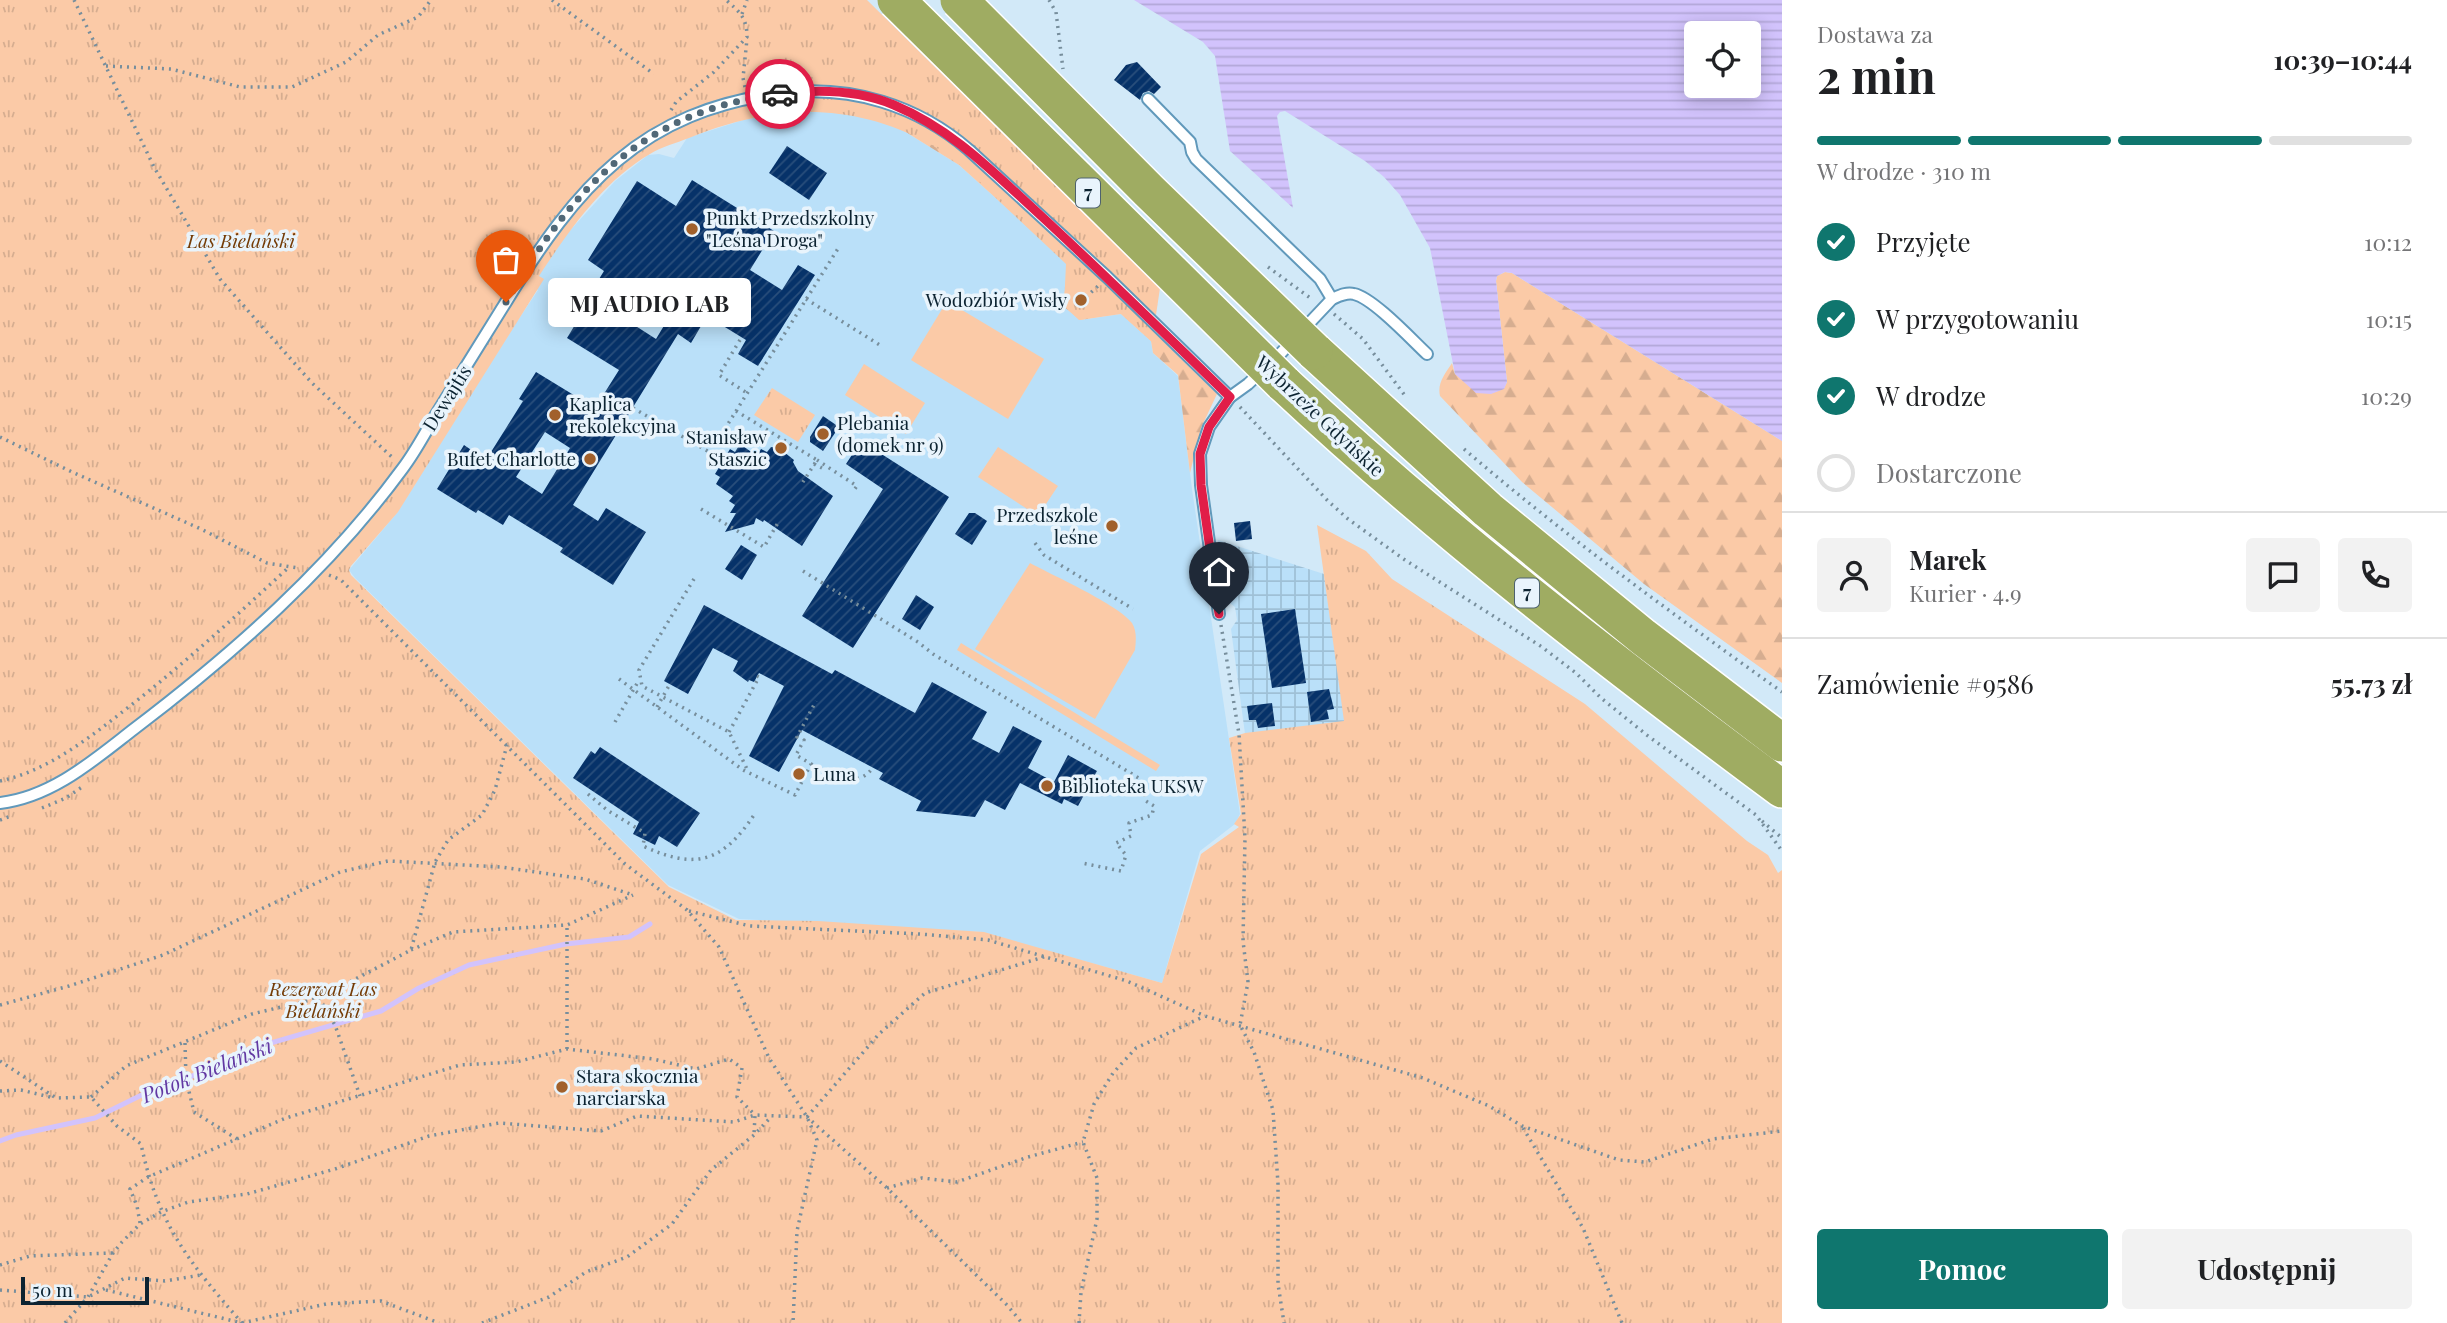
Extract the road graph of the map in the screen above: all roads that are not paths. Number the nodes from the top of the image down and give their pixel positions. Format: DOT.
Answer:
graph roads {
  1 [pos="896,0"];
  2 [pos="959,0"];
  3 [pos="1148,99"];
  4 [pos="1332,299"];
  5 [pos="1427,354"];
  6 [pos="1230,397"];
  7 [pos="1219,614"];
  8 [pos="1782,743"];
  9 [pos="1782,789"];
  10 [pos="0,803"];
  1 -- 9 [label="highway, Wybrzeże Gdyńskie / 7, bridge"];
  2 -- 8 [label="highway, 7, bridge"];
  3 -- 4 [label="lane"];
  4 -- 5 [label="lane"];
  4 -- 6 [label="lane"];
  6 -- 7 [label="lane"];
  6 -- 10 [label="lane, Dewajtis"];
}
